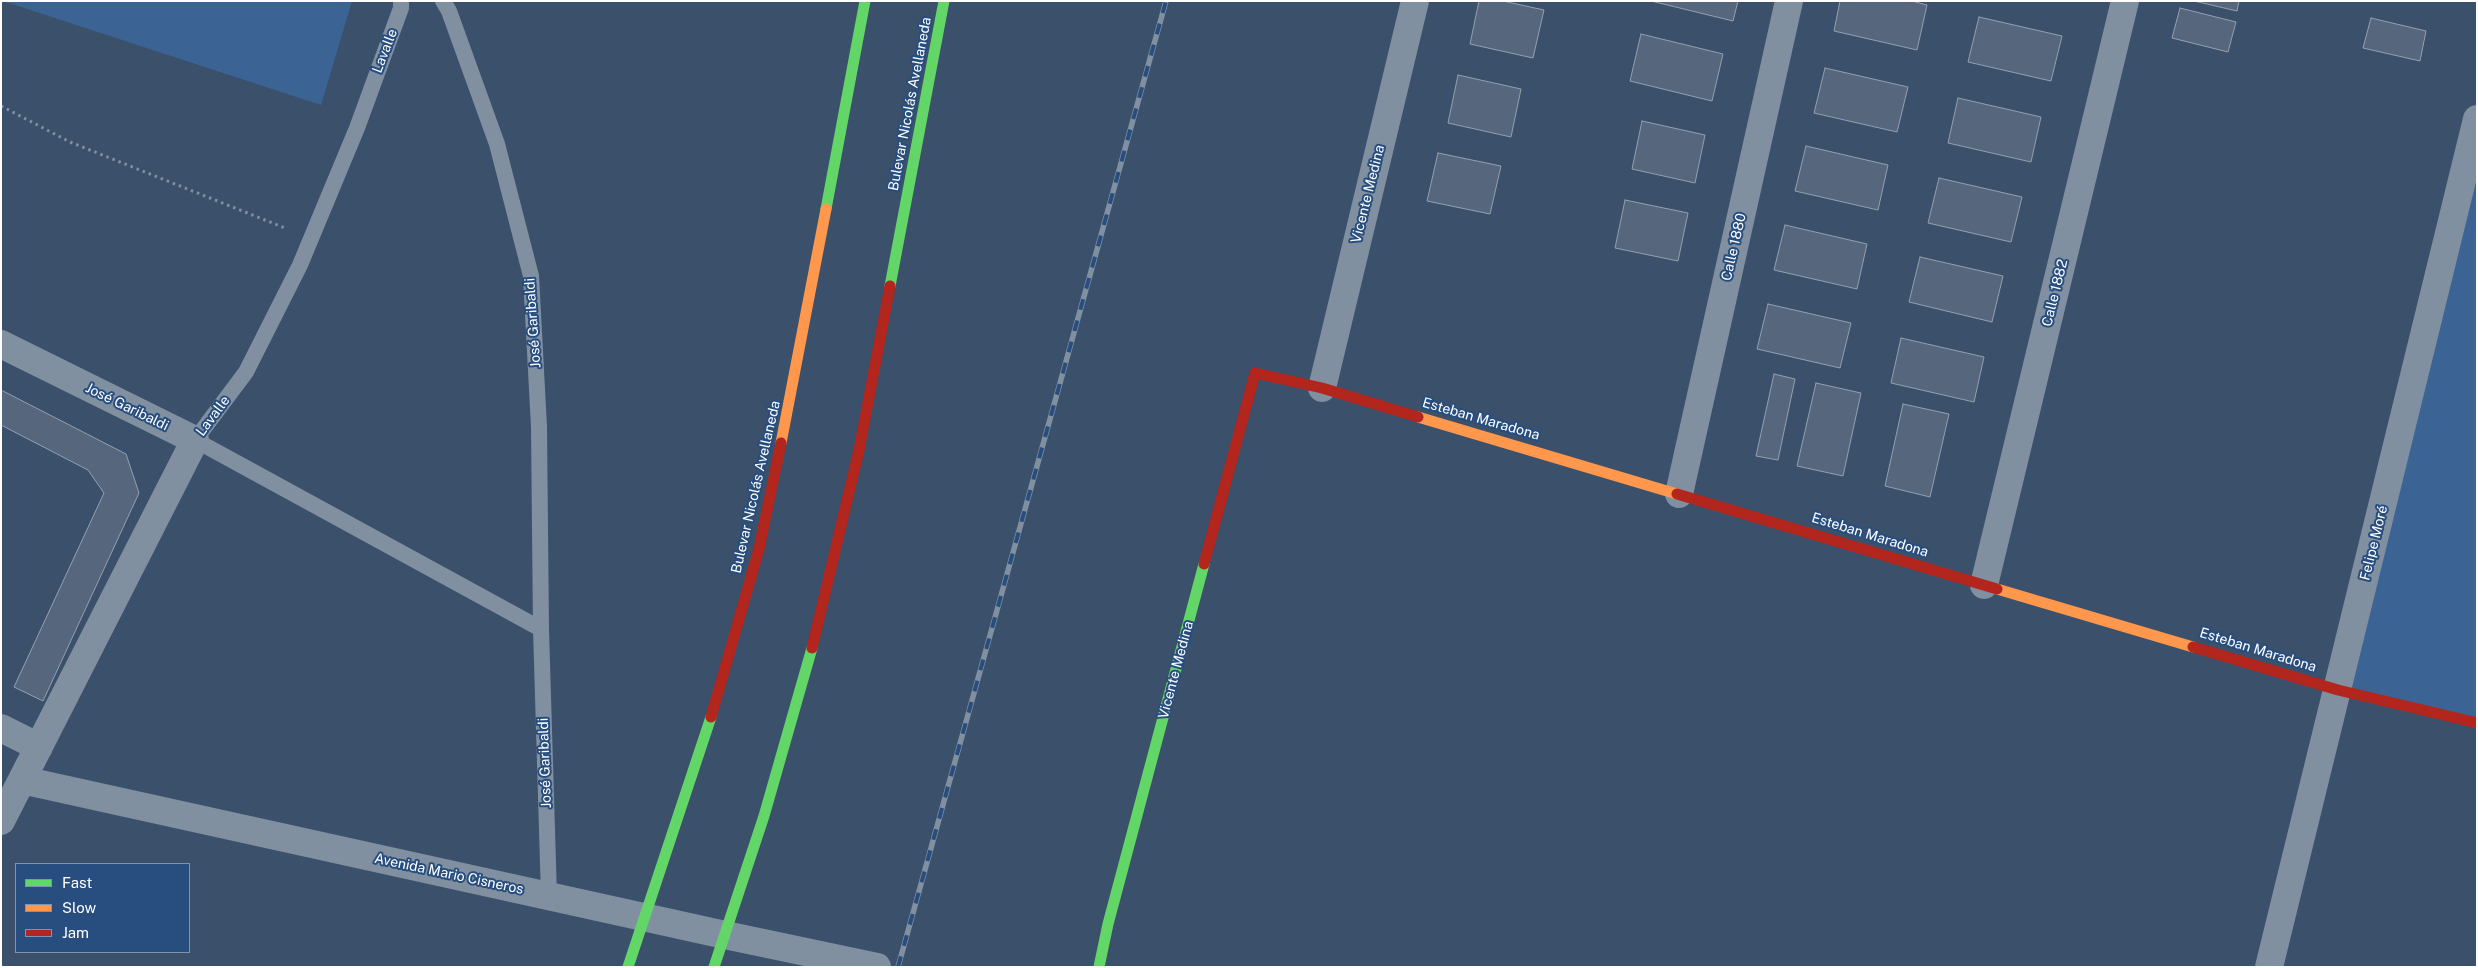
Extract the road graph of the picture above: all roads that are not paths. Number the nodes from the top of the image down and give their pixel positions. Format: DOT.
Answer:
graph roads {
  1 [pos="402,1"];
  2 [pos="442,1"];
  3 [pos="865,1"];
  4 [pos="944,1"];
  5 [pos="1415,1"];
  6 [pos="1789,1"];
  7 [pos="2125,1"];
  8 [pos="2477,119"];
  9 [pos="1,344"];
  10 [pos="1255,374"];
  11 [pos="1322,388"];
  12 [pos="195,440"];
  13 [pos="1679,494"];
  14 [pos="1984,585"];
  15 [pos="541,630"];
  16 [pos="2338,690"];
  17 [pos="2477,723"];
  18 [pos="1,728"];
  19 [pos="39,747"];
  20 [pos="22,780"];
  21 [pos="1,821"];
  22 [pos="549,896"];
  23 [pos="646,918"];
  24 [pos="725,936"];
  25 [pos="628,967"];
  26 [pos="714,967"];
  27 [pos="877,967"];
  28 [pos="1099,967"];
  29 [pos="2269,967"];
  1 -- 12 [label="lane, Lavalle"];
  2 -- 15 [label="lane, José Garibaldi"];
  3 -- 23 [label="main road, Bulevar Nicolás Avellaneda"];
  4 -- 24 [label="main road, Bulevar Nicolás Avellaneda"];
  5 -- 11 [label="street, Vicente Medina"];
  6 -- 13 [label="street, Calle 1880"];
  7 -- 14 [label="street, Calle 1882"];
  8 -- 16 [label="street, Felipe Moré"];
  9 -- 12 [label="street, José Garibaldi"];
  10 -- 11 [label="main road, Esteban Maradona"];
  10 -- 28 [label="main road, Vicente Medina"];
  11 -- 13 [label="main road, Esteban Maradona"];
  12 -- 15 [label="lane, José Garibaldi"];
  12 -- 19 [label="street, Lavalle"];
  13 -- 14 [label="main road, Esteban Maradona"];
  14 -- 16 [label="main road, Esteban Maradona"];
  15 -- 22 [label="lane, José Garibaldi"];
  16 -- 17 [label="main road, Esteban Maradona"];
  16 -- 29 [label="street, Felipe Moré"];
  18 -- 19 [label="street"];
  19 -- 20 [label="street, Lavalle"];
  20 -- 21 [label="street, Lavalle"];
  20 -- 22 [label="street, Avenida Mario Cisneros"];
  22 -- 23 [label="street, Avenida Mario Cisneros"];
  23 -- 24 [label="street, Avenida Mario Cisneros"];
  23 -- 25 [label="main road, Bulevar Nicolás Avellaneda"];
  24 -- 26 [label="main road, Bulevar Nicolás Avellaneda"];
  24 -- 27 [label="street, Avenida Mario Cisneros"];
}
